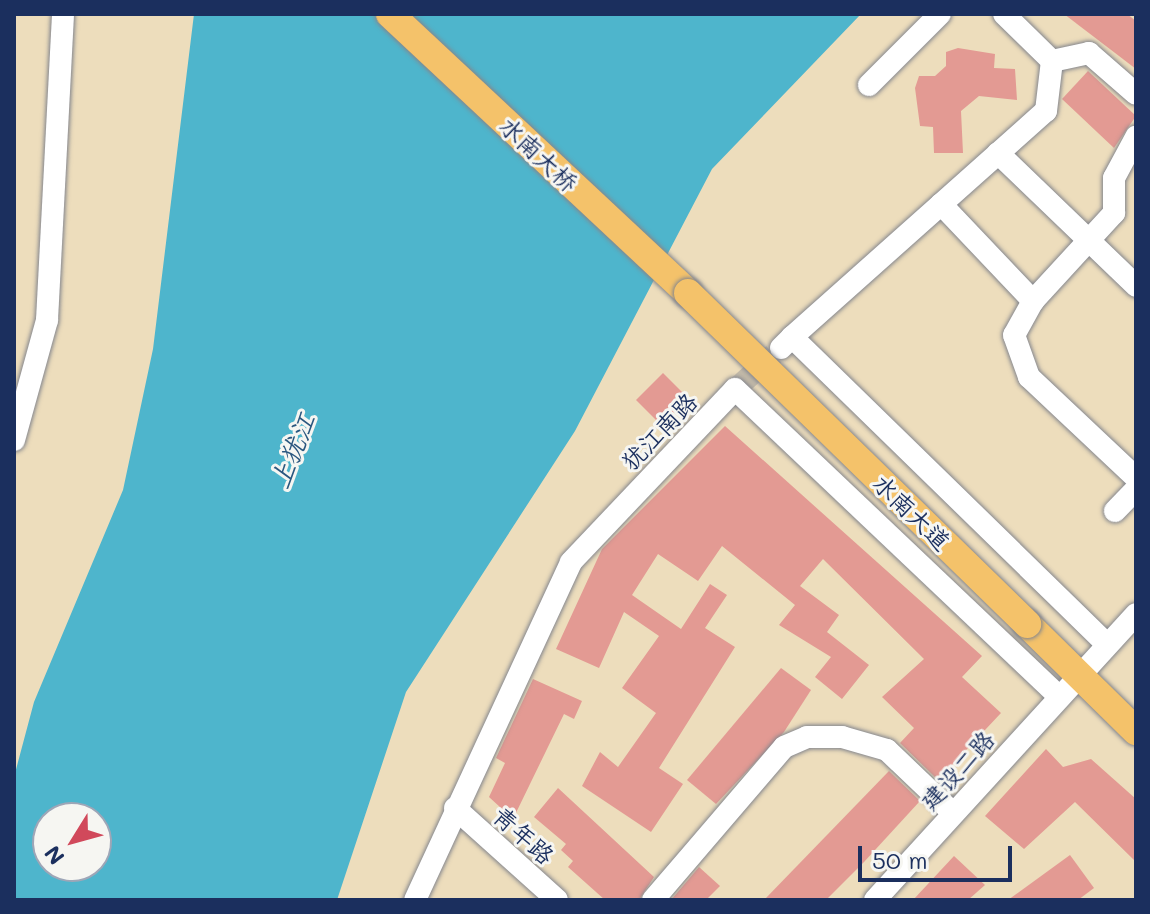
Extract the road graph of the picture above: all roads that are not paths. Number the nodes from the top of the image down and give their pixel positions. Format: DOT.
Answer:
graph roads {
  1 [pos="63,14"];
  2 [pos="390,14"];
  3 [pos="940,14"];
  4 [pos="1004,14"];
  5 [pos="1052,61"];
  6 [pos="869,85"];
  7 [pos="1136,94"];
  8 [pos="1136,137"];
  9 [pos="998,153"];
  10 [pos="941,204"];
  11 [pos="1089,240"];
  12 [pos="1136,286"];
  13 [pos="688,293"];
  14 [pos="1033,301"];
  15 [pos="14,440"];
  16 [pos="1136,478"];
  17 [pos="1136,489"];
  18 [pos="1115,511"];
  19 [pos="1136,614"];
  20 [pos="1107,644"];
  21 [pos="1077,674"];
  22 [pos="1058,695"];
  23 [pos="1136,731"];
  24 [pos="455,808"];
  25 [pos="953,813"];
  26 [pos="415,900"];
  27 [pos="557,900"];
  28 [pos="653,900"];
  29 [pos="875,900"];
  1 -- 15 [label="street"];
  2 -- 13 [label="main road, 水南大桥"];
  3 -- 6 [label="street"];
  4 -- 5 [label="street"];
  5 -- 7 [label="street"];
  5 -- 9 [label="street"];
  8 -- 11 [label="street"];
  9 -- 10 [label="street"];
  9 -- 11 [label="street"];
  10 -- 14 [label="street"];
  10 -- 20 [label="street"];
  11 -- 12 [label="street"];
  11 -- 14 [label="street"];
  13 -- 21 [label="main road, 水南大道, bridge"];
  14 -- 16 [label="street"];
  17 -- 18 [label="street"];
  19 -- 20 [label="street, 建设二路"];
  20 -- 21 [label="street, 建设二路"];
  21 -- 22 [label="street, 建设二路"];
  21 -- 23 [label="main road, 水南大道"];
  22 -- 24 [label="street, 犹江南路"];
  22 -- 25 [label="street, 建设二路"];
  24 -- 26 [label="street, 犹江南路"];
  24 -- 27 [label="street, 青年路"];
  25 -- 28 [label="street"];
  25 -- 29 [label="street, 建设二路"];
}
